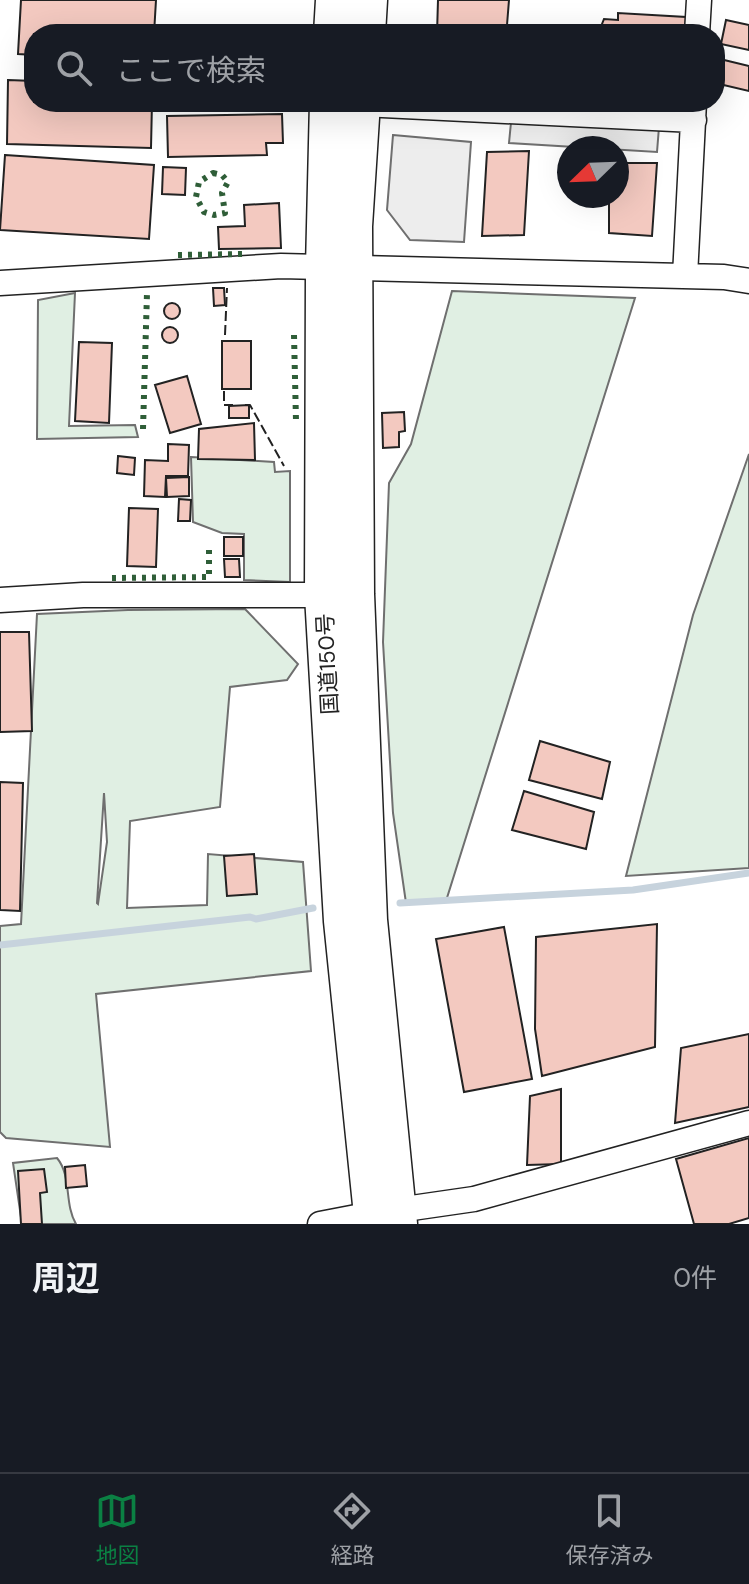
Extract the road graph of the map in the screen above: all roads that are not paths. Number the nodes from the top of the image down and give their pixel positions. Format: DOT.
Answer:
graph roads {
  1 [pos="334,0"];
  2 [pos="369,0"];
  3 [pos="699,0"];
  4 [pos="333,24"];
  5 [pos="368,24"];
  6 [pos="698,24"];
  7 [pos="350,112"];
  8 [pos="694,112"];
  9 [pos="339,268"];
  10 [pos="685,276"];
  11 [pos="749,281"];
  12 [pos="0,283"];
  13 [pos="323,595"];
  14 [pos="0,600"];
  15 [pos="749,1123"];
  16 [pos="385,1218"];
  17 [pos="320,1224"];
  1 -- 4 [label="highway"];
  2 -- 5 [label="highway"];
  3 -- 6 [label="street"];
  7 -- 9 [label="highway, 国道150号"];
  8 -- 10 [label="street"];
  9 -- 10 [label="street"];
  9 -- 12 [label="street"];
  9 -- 13 [label="highway, 国道150号"];
  9 -- 16 [label="highway, 国道150号"];
  10 -- 11 [label="street"];
  13 -- 14 [label="street"];
  13 -- 16 [label="highway, 国道150号"];
  15 -- 16 [label="street"];
  16 -- 17 [label="street"];
}
